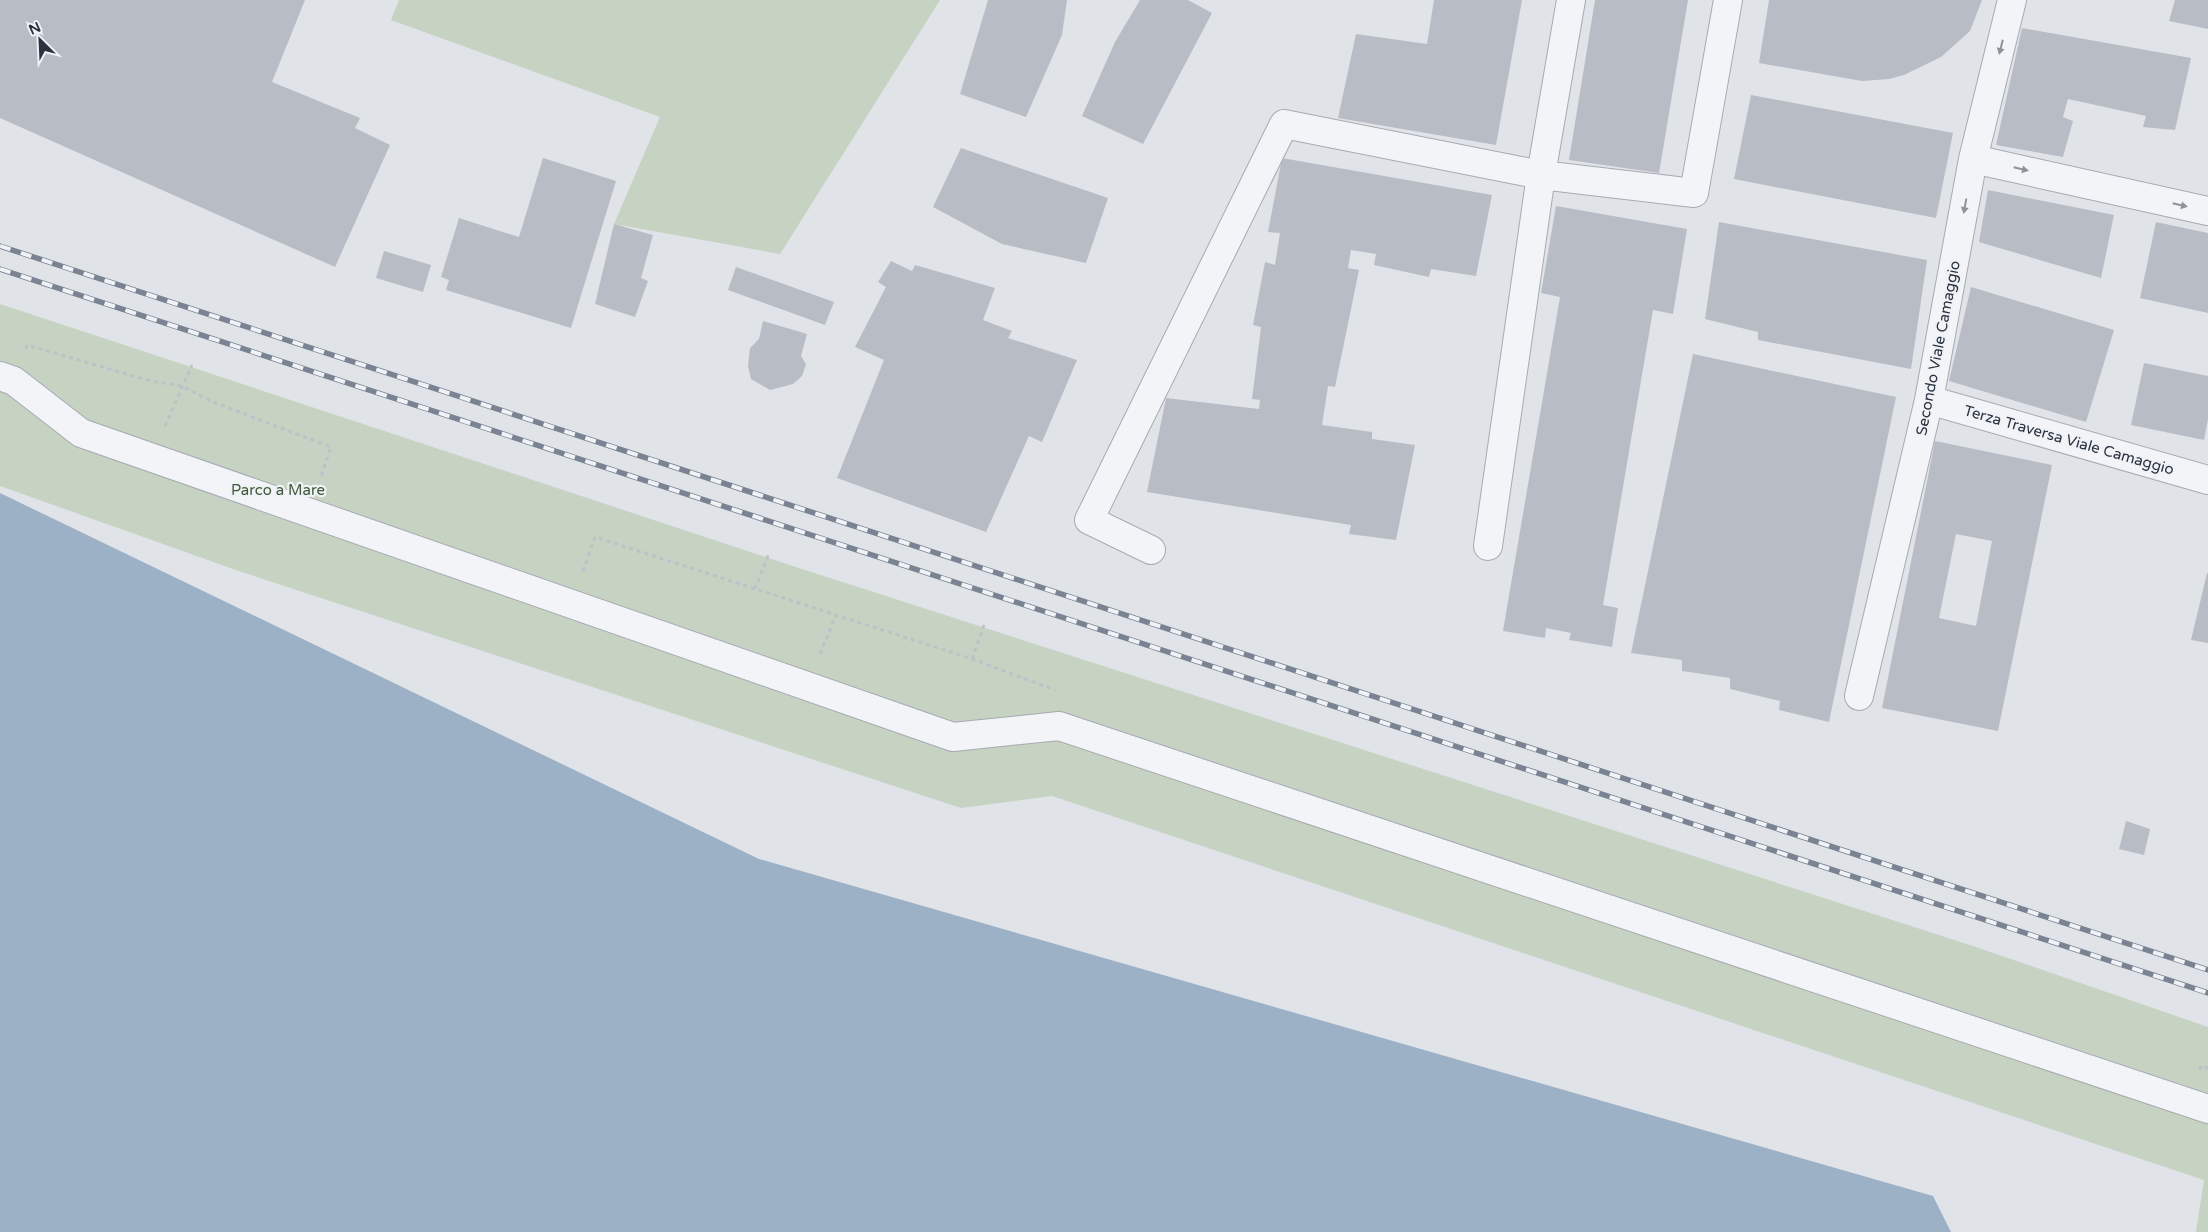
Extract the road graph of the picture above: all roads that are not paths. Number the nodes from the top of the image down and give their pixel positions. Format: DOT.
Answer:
graph roads {
  1 [pos="1571,0"];
  2 [pos="1728,0"];
  3 [pos="2012,0"];
  4 [pos="1974,159"];
  5 [pos="1541,175"];
  6 [pos="2208,211"];
  7 [pos="7,378"];
  8 [pos="1929,400"];
  9 [pos="2208,480"];
  10 [pos="1488,546"];
  11 [pos="1151,550"];
  12 [pos="1859,696"];
  13 [pos="2208,1109"];
  1 -- 5 [label="street"];
  2 -- 5 [label="street"];
  3 -- 4 [label="street, Secondo Viale Camaggio, one-way"];
  4 -- 6 [label="street, one-way"];
  4 -- 8 [label="street, Secondo Viale Camaggio, one-way"];
  5 -- 10 [label="street"];
  5 -- 11 [label="street"];
  7 -- 13 [label="street"];
  8 -- 9 [label="street, Terza Traversa Viale Camaggio"];
  8 -- 12 [label="street, Secondo Viale Camaggio"];
}
